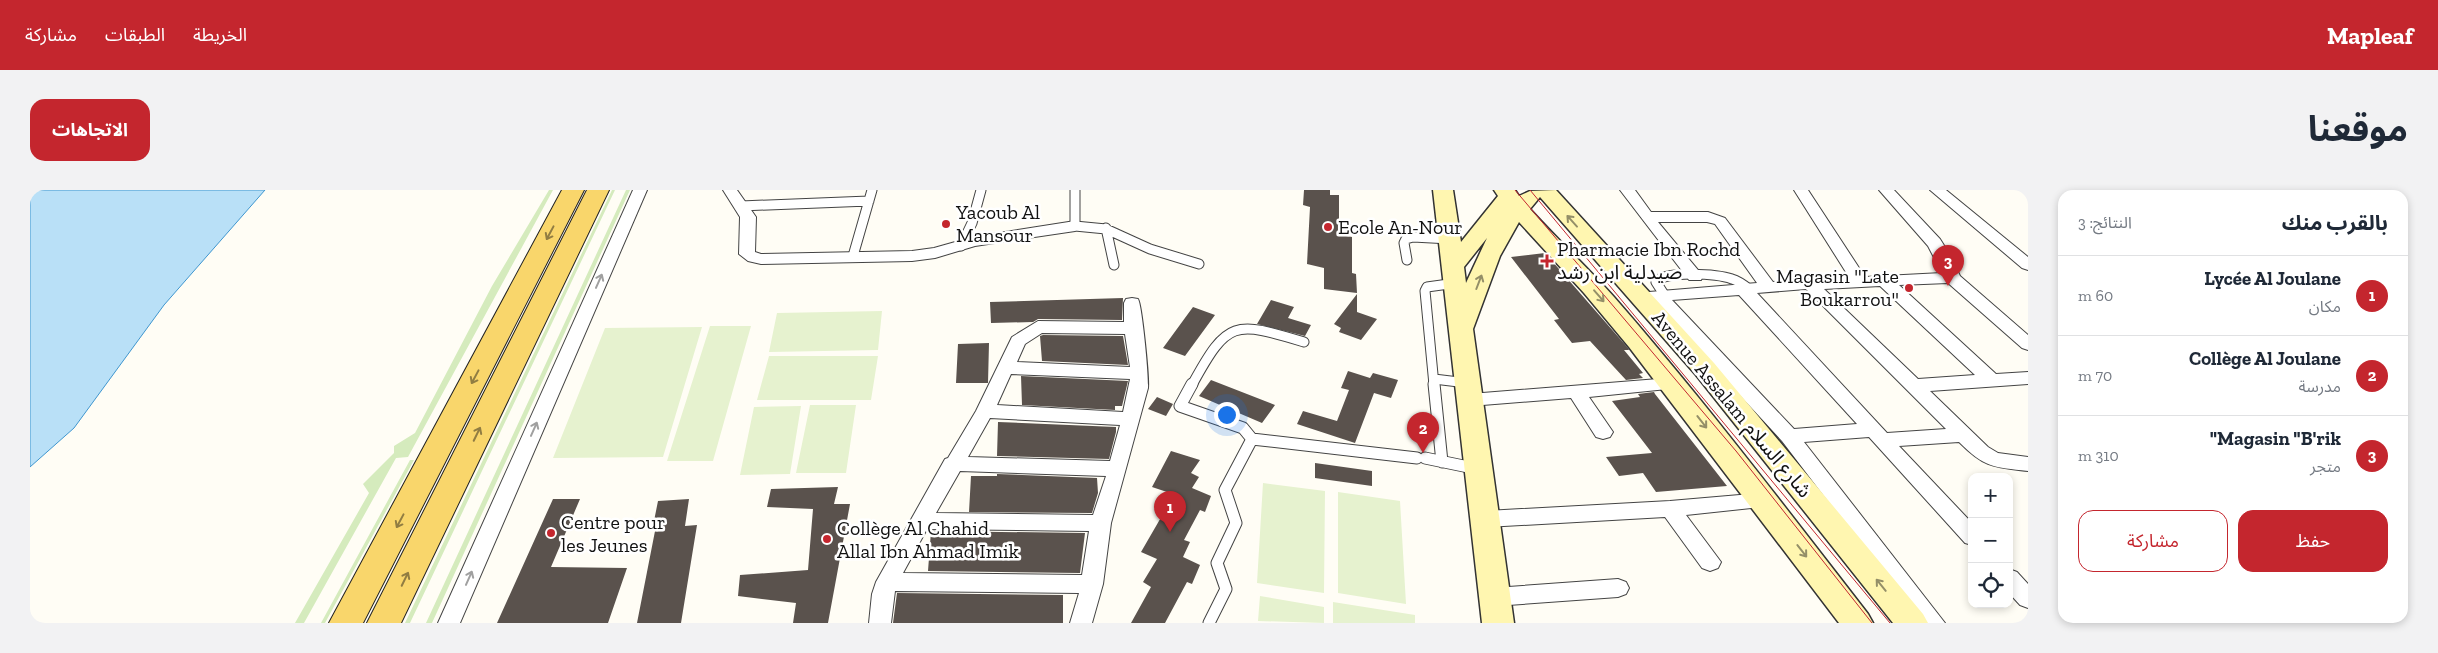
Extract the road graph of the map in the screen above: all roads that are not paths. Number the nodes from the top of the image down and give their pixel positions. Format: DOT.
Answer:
graph roads {
  1 [pos="573,190"];
  2 [pos="598,190"];
  3 [pos="640,190"];
  4 [pos="730,190"];
  5 [pos="872,190"];
  6 [pos="981,190"];
  7 [pos="1075,190"];
  8 [pos="1443,190"];
  9 [pos="1538,190"];
  10 [pos="1545,190"];
  11 [pos="1627,190"];
  12 [pos="1801,190"];
  13 [pos="1886,190"];
  14 [pos="1937,190"];
  15 [pos="1512,196"];
  16 [pos="869,201"];
  17 [pos="742,206"];
  18 [pos="1647,217"];
  19 [pos="1075,226"];
  20 [pos="1106,228"];
  21 [pos="1450,239"];
  22 [pos="961,246"];
  23 [pos="853,256"];
  24 [pos="1406,260"];
  25 [pos="1199,264"];
  26 [pos="1114,265"];
  27 [pos="2028,265"];
  28 [pos="1454,274"];
  29 [pos="1695,276"];
  30 [pos="1952,278"];
  31 [pos="1860,282"];
  32 [pos="1886,282"];
  33 [pos="1810,284"];
  34 [pos="1768,287"];
  35 [pos="1747,289"];
  36 [pos="1655,297"];
  37 [pos="1132,303"];
  38 [pos="1133,328"];
  39 [pos="1462,328"];
  40 [pos="1304,342"];
  41 [pos="2028,344"];
  42 [pos="1006,368"];
  43 [pos="1140,372"];
  44 [pos="2028,378"];
  45 [pos="1434,380"];
  46 [pos="1992,380"];
  47 [pos="1672,384"];
  48 [pos="1912,386"];
  49 [pos="1469,391"];
  50 [pos="1576,392"];
  51 [pos="985,411"];
  52 [pos="1131,419"];
  53 [pos="1603,432"];
  54 [pos="1879,435"];
  55 [pos="1962,435"];
  56 [pos="1789,436"];
  57 [pos="1252,439"];
  58 [pos="1442,462"];
  59 [pos="952,464"];
  60 [pos="2028,464"];
  61 [pos="1118,469"];
  62 [pos="1479,469"];
  63 [pos="1763,501"];
  64 [pos="1670,509"];
  65 [pos="1486,519"];
  66 [pos="922,521"];
  67 [pos="1100,523"];
  68 [pos="1968,533"];
  69 [pos="1710,562"];
  70 [pos="887,582"];
  71 [pos="2013,582"];
  72 [pos="1092,584"];
  73 [pos="1618,588"];
  74 [pos="2028,599"];
  75 [pos="1496,610"];
  76 [pos="346,623"];
  77 [pos="384,623"];
  78 [pos="449,623"];
  79 [pos="880,623"];
  80 [pos="1081,623"];
  81 [pos="1209,623"];
  82 [pos="1857,623"];
  83 [pos="1912,623"];
  84 [pos="1934,623"];
  1 -- 76 [label="main road, one-way"];
  77 -- 2 [label="main road, one-way"];
  78 -- 3 [label="street, one-way"];
  4 -- 17 [label="street"];
  5 -- 16 [label="lane"];
  6 -- 22 [label="lane"];
  7 -- 19 [label="lane"];
  8 -- 21 [label="main road"];
  9 -- 15 [label="main road"];
  36 -- 10 [label="main road, Avenue Assalam شارع السلام, one-way"];
  11 -- 18 [label="street"];
  12 -- 31 [label="street"];
  13 -- 30 [label="street"];
  14 -- 27 [label="street"];
  15 -- 28 [label="main road"];
  39 -- 15 [label="main road, one-way"];
  15 -- 47 [label="main road, Avenue Assalam شارع السلام, one-way"];
  16 -- 17 [label="lane"];
  16 -- 23 [label="lane"];
  17 -- 23 [label="street"];
  18 -- 29 [label="street"];
  18 -- 34 [label="street"];
  19 -- 20 [label="lane"];
  19 -- 22 [label="street"];
  20 -- 25 [label="lane"];
  20 -- 26 [label="lane"];
  21 -- 24 [label="lane"];
  21 -- 28 [label="main road"];
  22 -- 23 [label="street"];
  28 -- 39 [label="main road"];
  28 -- 45 [label="lane"];
  29 -- 35 [label="lane"];
  29 -- 36 [label="lane"];
  30 -- 32 [label="street"];
  30 -- 41 [label="street"];
  31 -- 32 [label="street"];
  31 -- 33 [label="street"];
  32 -- 46 [label="street"];
  33 -- 34 [label="street"];
  33 -- 48 [label="street"];
  34 -- 35 [label="street"];
  35 -- 36 [label="street"];
  35 -- 54 [label="street"];
  36 -- 56 [label="street"];
  83 -- 36 [label="main road, Avenue Assalam شارع السلام, one-way"];
  37 -- 38 [label="street"];
  38 -- 42 [label="street"];
  38 -- 43 [label="street"];
  39 -- 49 [label="main road"];
  40 -- 57 [label="lane"];
  42 -- 43 [label="street"];
  42 -- 51 [label="street"];
  43 -- 52 [label="street"];
  44 -- 46 [label="street"];
  45 -- 49 [label="lane"];
  45 -- 58 [label="lane"];
  46 -- 48 [label="street"];
  47 -- 50 [label="street"];
  47 -- 63 [label="main road, Avenue Assalam شارع السلام, one-way"];
  48 -- 55 [label="street"];
  49 -- 50 [label="street"];
  49 -- 62 [label="main road"];
  50 -- 53 [label="street"];
  51 -- 52 [label="street"];
  51 -- 59 [label="street"];
  52 -- 61 [label="street"];
  54 -- 55 [label="street"];
  54 -- 56 [label="street"];
  54 -- 68 [label="street"];
  55 -- 60 [label="street"];
  56 -- 84 [label="street"];
  57 -- 58 [label="lane"];
  57 -- 81 [label="lane"];
  58 -- 62 [label="lane"];
  59 -- 61 [label="street"];
  59 -- 66 [label="street"];
  61 -- 67 [label="street"];
  62 -- 65 [label="main road"];
  63 -- 64 [label="street"];
  63 -- 82 [label="main road, Avenue Assalam شارع السلام, one-way"];
  64 -- 65 [label="street"];
  64 -- 69 [label="street"];
  65 -- 75 [label="main road"];
  66 -- 67 [label="street"];
  66 -- 70 [label="street"];
  67 -- 72 [label="street"];
  70 -- 72 [label="street"];
  70 -- 79 [label="street"];
  71 -- 74 [label="street"];
  72 -- 80 [label="street"];
  73 -- 75 [label="street"];
}
